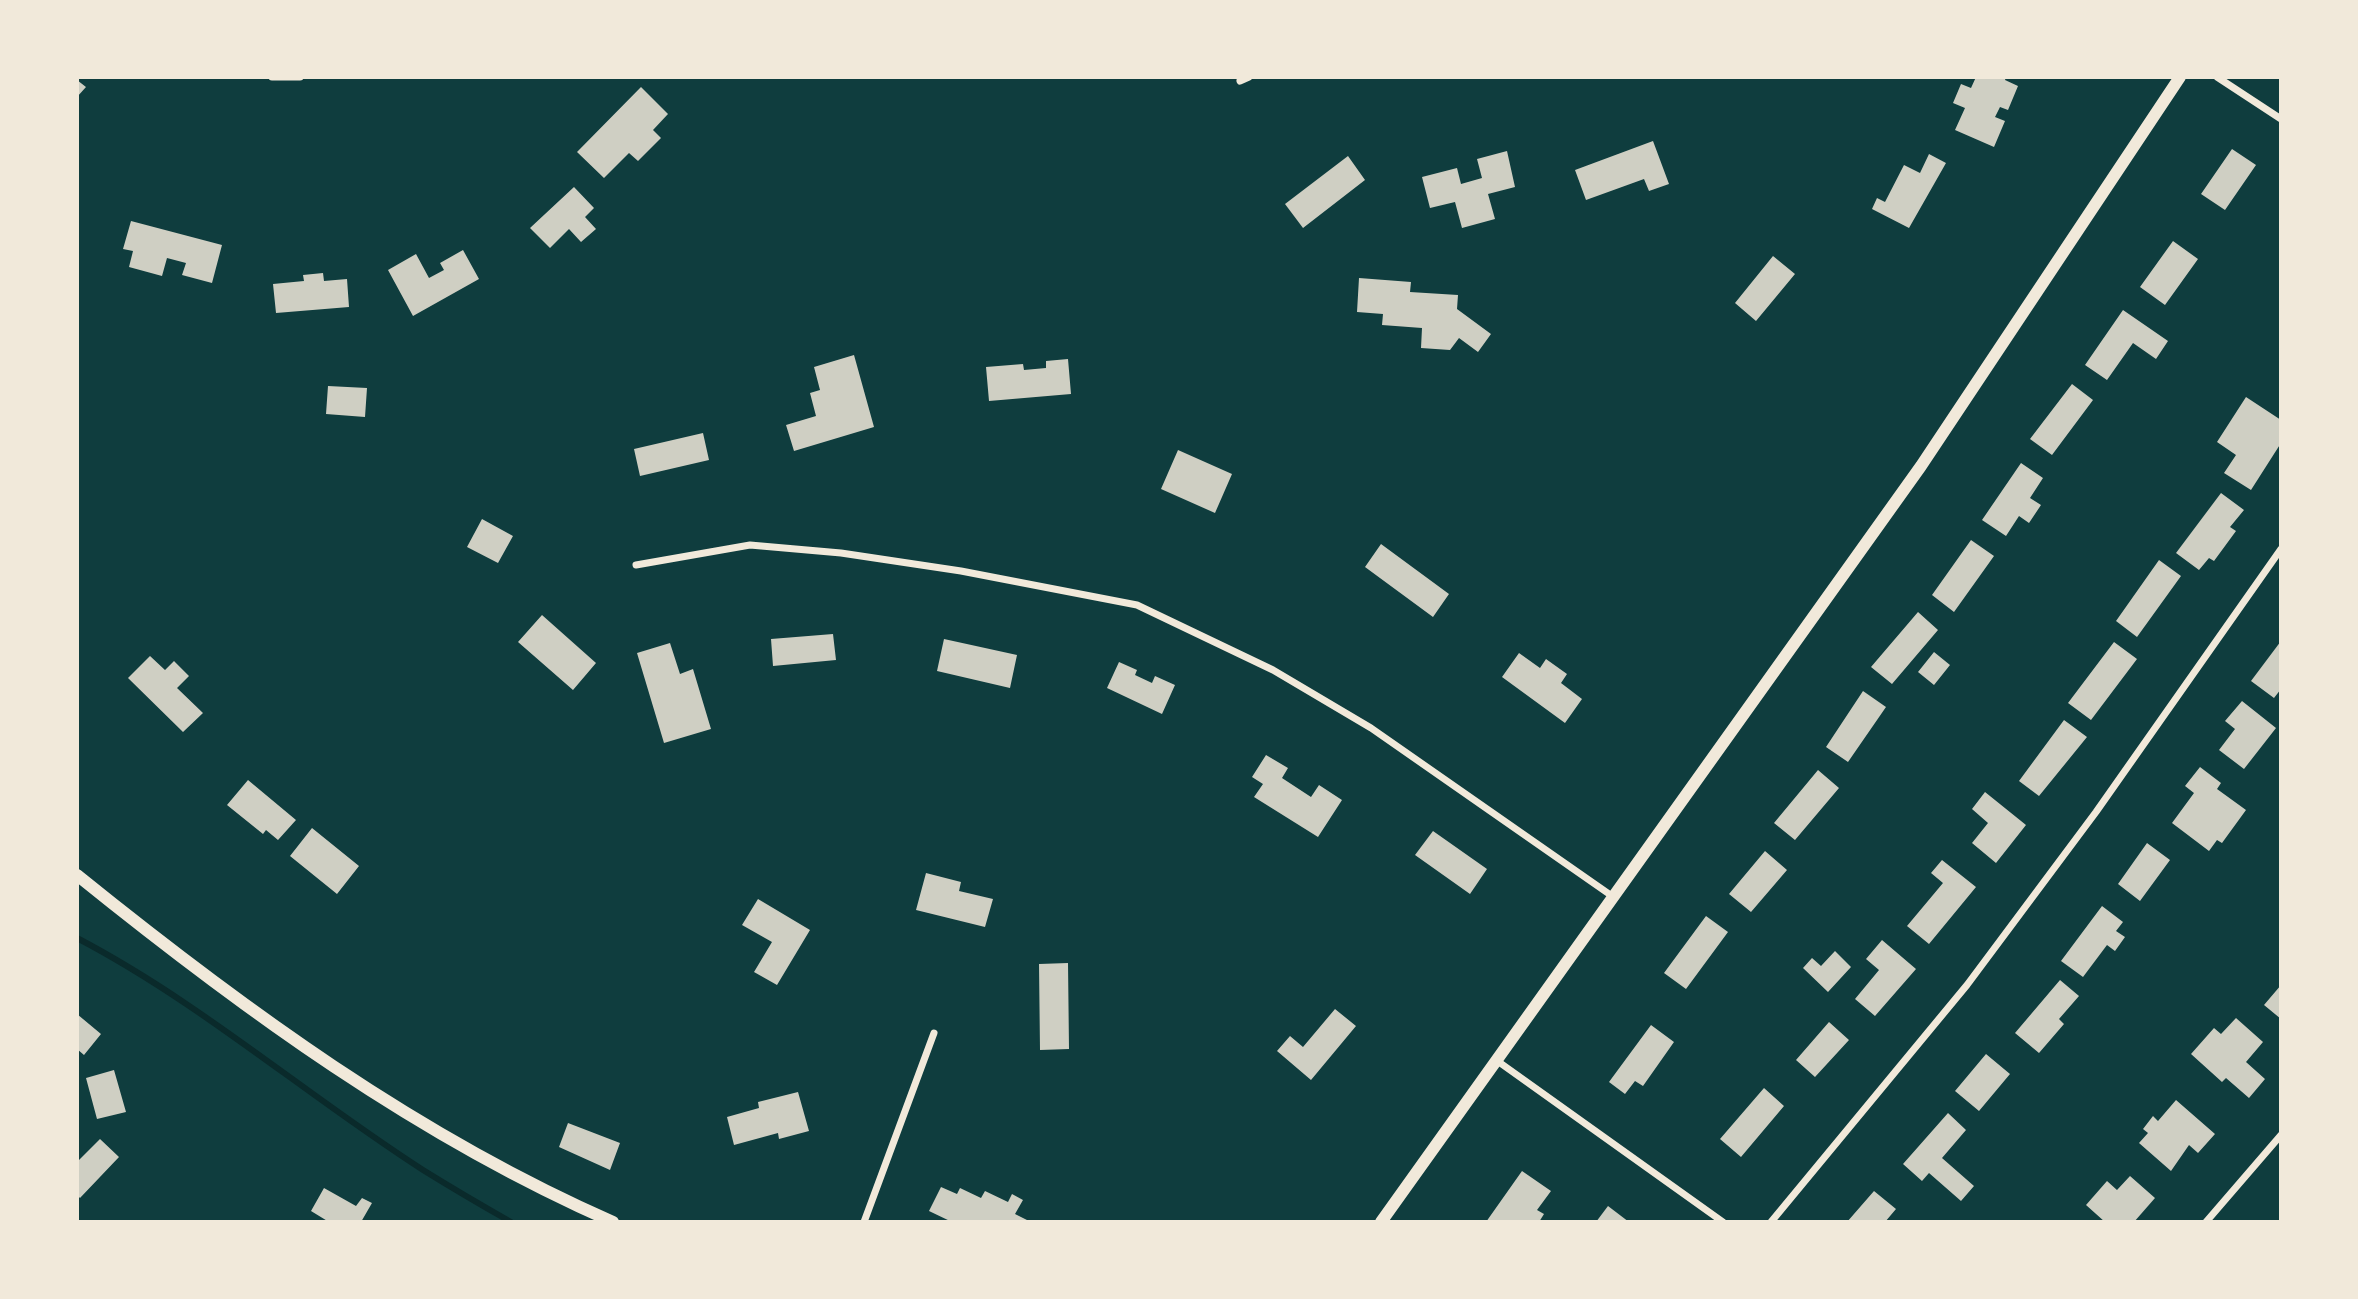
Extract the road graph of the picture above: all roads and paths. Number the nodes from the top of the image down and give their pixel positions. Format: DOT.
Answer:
graph roads {
  1 [pos="272,77"];
  2 [pos="300,77"];
  3 [pos="1249,77"];
  4 [pos="2180,77"];
  5 [pos="2217,77"];
  6 [pos="1240,81"];
  7 [pos="2281,119"];
  8 [pos="2281,550"];
  9 [pos="636,565"];
  10 [pos="77,875"];
  11 [pos="1612,895"];
  12 [pos="934,1033"];
  13 [pos="1495,1059"];
  14 [pos="2281,1135"];
  15 [pos="613,1222"];
  16 [pos="864,1222"];
  17 [pos="1381,1222"];
  18 [pos="1723,1222"];
  19 [pos="1771,1222"];
  20 [pos="2206,1222"];
  1 -- 2 [label="street"];
  3 -- 6 [label="street"];
  4 -- 11 [label="street"];
  5 -- 7 [label="street"];
  8 -- 19 [label="street"];
  9 -- 11 [label="street"];
  10 -- 15 [label="street"];
  11 -- 13 [label="street"];
  12 -- 16 [label="street"];
  13 -- 17 [label="street"];
  13 -- 18 [label="street"];
  14 -- 20 [label="street"];
}
